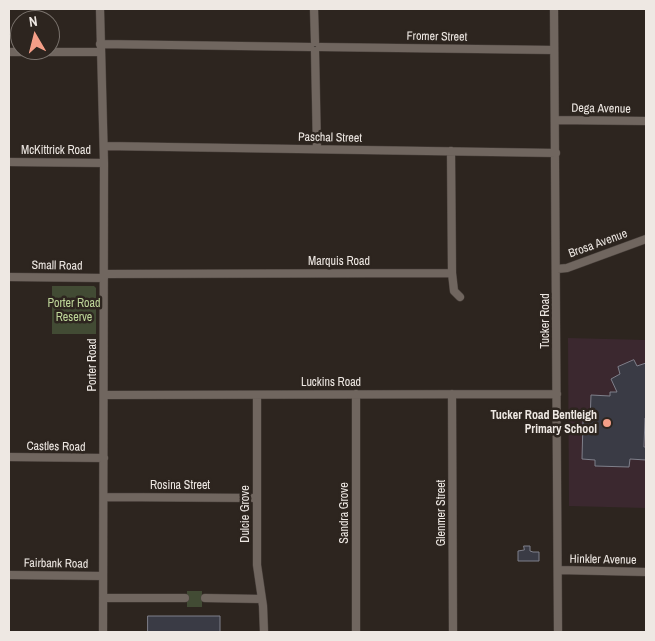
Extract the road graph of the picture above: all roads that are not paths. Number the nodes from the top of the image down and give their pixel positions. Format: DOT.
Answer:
graph roads {
  1 [pos="100,9"];
  2 [pos="314,9"];
  3 [pos="554,9"];
  4 [pos="100,44"];
  5 [pos="315,47"];
  6 [pos="554,50"];
  7 [pos="9,52"];
  8 [pos="101,52"];
  9 [pos="555,120"];
  10 [pos="646,121"];
  11 [pos="104,146"];
  12 [pos="317,149"];
  13 [pos="451,151"];
  14 [pos="556,153"];
  15 [pos="9,162"];
  16 [pos="104,163"];
  17 [pos="646,239"];
  18 [pos="557,269"];
  19 [pos="452,273"];
  20 [pos="104,276"];
  21 [pos="9,277"];
  22 [pos="460,297"];
  23 [pos="356,394"];
  24 [pos="452,394"];
  25 [pos="557,394"];
  26 [pos="104,395"];
  27 [pos="258,395"];
  28 [pos="9,457"];
  29 [pos="104,458"];
  30 [pos="104,497"];
  31 [pos="257,498"];
  32 [pos="558,570"];
  33 [pos="646,572"];
  34 [pos="9,575"];
  35 [pos="103,576"];
  36 [pos="103,598"];
  37 [pos="185,598"];
  38 [pos="205,598"];
  39 [pos="262,599"];
  40 [pos="103,632"];
  41 [pos="264,632"];
  42 [pos="356,632"];
  43 [pos="453,632"];
  44 [pos="558,632"];
  1 -- 4 [label="street, Porter Road"];
  2 -- 5 [label="street"];
  3 -- 6 [label="street, Tucker Road"];
  4 -- 5 [label="street, Fromer Street"];
  4 -- 8 [label="street, Porter Road"];
  5 -- 6 [label="street, Fromer Street"];
  5 -- 12 [label="street"];
  6 -- 9 [label="street, Tucker Road"];
  7 -- 8 [label="street"];
  8 -- 11 [label="street, Porter Road"];
  9 -- 10 [label="street, Dega Avenue"];
  9 -- 14 [label="street, Tucker Road"];
  11 -- 12 [label="street, Paschal Street"];
  11 -- 16 [label="street, Porter Road"];
  12 -- 13 [label="street, Paschal Street"];
  13 -- 14 [label="street, Paschal Street"];
  13 -- 19 [label="street"];
  14 -- 18 [label="street, Tucker Road"];
  15 -- 16 [label="street, McKittrick Road"];
  16 -- 20 [label="street, Porter Road"];
  17 -- 18 [label="street, Brosa Avenue"];
  18 -- 25 [label="street, Tucker Road"];
  19 -- 20 [label="street, Marquis Road"];
  19 -- 22 [label="street"];
  20 -- 21 [label="street, Small Road"];
  20 -- 26 [label="street, Porter Road"];
  23 -- 24 [label="street, Luckins Road"];
  23 -- 27 [label="street, Luckins Road"];
  23 -- 42 [label="street, Sandra Grove"];
  24 -- 25 [label="street, Luckins Road"];
  24 -- 43 [label="street, Glenmer Street"];
  25 -- 32 [label="street, Tucker Road"];
  26 -- 27 [label="street, Luckins Road"];
  26 -- 29 [label="street, Porter Road"];
  27 -- 31 [label="street, Dulcie Grove"];
  28 -- 29 [label="street, Castles Road"];
  29 -- 30 [label="street, Porter Road"];
  30 -- 31 [label="street, Rosina Street"];
  30 -- 35 [label="street, Porter Road"];
  31 -- 39 [label="street, Dulcie Grove"];
  32 -- 33 [label="street, Hinkler Avenue"];
  32 -- 44 [label="street, Tucker Road"];
  34 -- 35 [label="street, Fairbank Road"];
  35 -- 36 [label="street, Porter Road"];
  36 -- 37 [label="street"];
  36 -- 40 [label="street, Porter Road"];
  38 -- 39 [label="street"];
  39 -- 41 [label="street, Dulcie Grove"];
}
